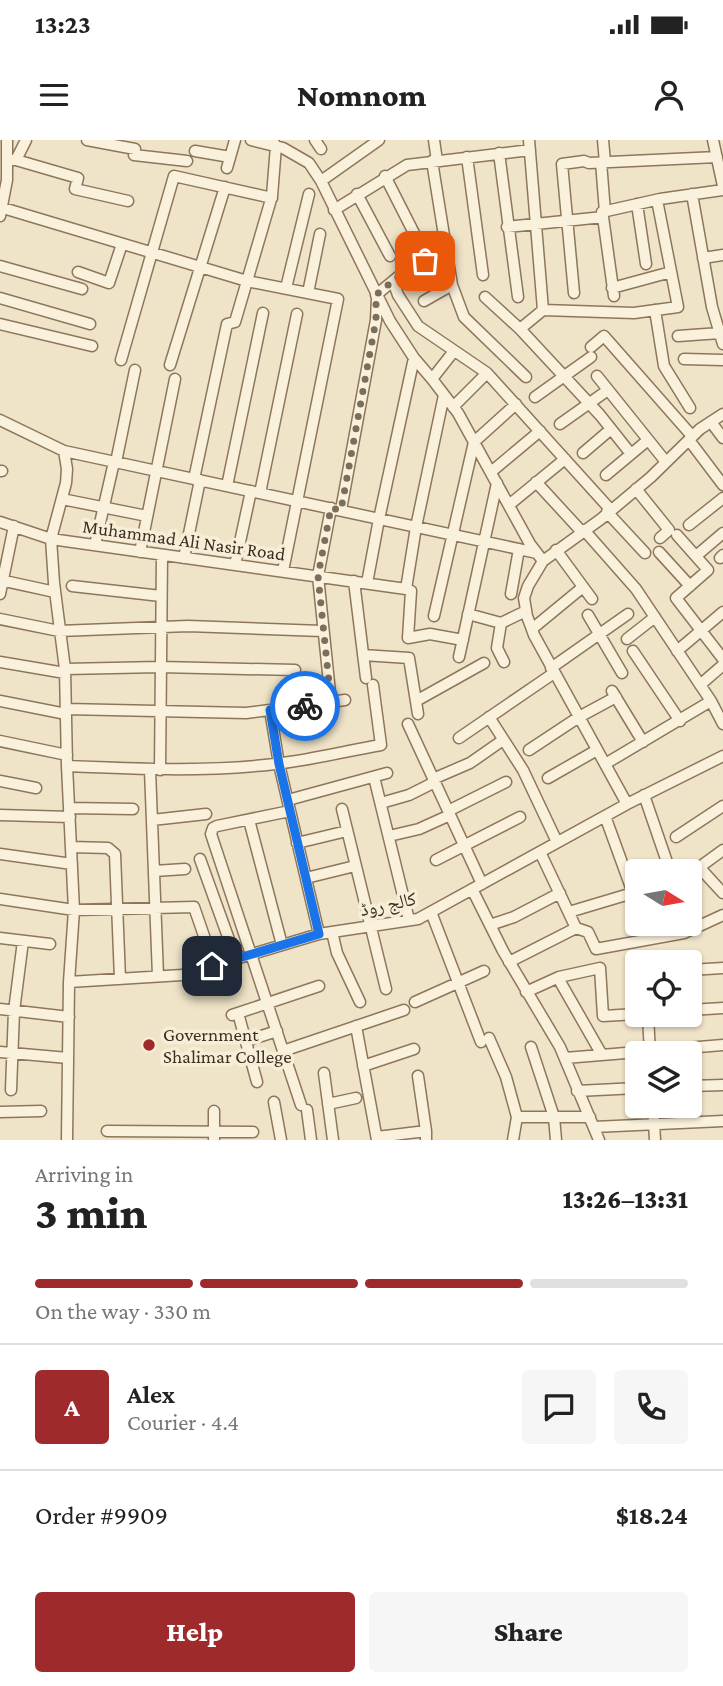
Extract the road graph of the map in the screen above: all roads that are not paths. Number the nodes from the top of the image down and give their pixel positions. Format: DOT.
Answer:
graph roads {
  1 [pos="7,140"];
  2 [pos="26,140"];
  3 [pos="87,140"];
  4 [pos="235,140"];
  5 [pos="251,140"];
  6 [pos="359,140"];
  7 [pos="379,140"];
  8 [pos="434,140"];
  9 [pos="603,140"];
  10 [pos="274,143"];
  11 [pos="529,145"];
  12 [pos="717,149"];
  13 [pos="363,150"];
  14 [pos="195,151"];
  15 [pos="499,153"];
  16 [pos="230,157"];
  17 [pos="467,157"];
  18 [pos="12,160"];
  19 [pos="187,161"];
  20 [pos="435,161"];
  21 [pos="603,162"];
  22 [pos="227,168"];
  23 [pos="385,176"];
  24 [pos="321,180"];
  25 [pos="225,187"];
  26 [pos="723,188"];
  27 [pos="309,194"];
  28 [pos="357,194"];
  29 [pos="692,194"];
  30 [pos="272,198"];
  31 [pos="657,200"];
  32 [pos="128,201"];
  33 [pos="637,204"];
  34 [pos="334,210"];
  35 [pos="1,212"];
  36 [pos="604,214"];
  37 [pos="569,220"];
  38 [pos="535,224"];
  39 [pos="507,227"];
  40 [pos="320,234"];
  41 [pos="418,241"];
  42 [pos="122,244"];
  43 [pos="446,251"];
  44 [pos="153,254"];
  45 [pos="723,255"];
  46 [pos="390,256"];
  47 [pos="703,258"];
  48 [pos="646,264"];
  49 [pos="0,266"];
  50 [pos="200,268"];
  51 [pos="78,272"];
  52 [pos="671,272"];
  53 [pos="483,275"];
  54 [pos="247,281"];
  55 [pos="393,281"];
  56 [pos="452,285"];
  57 [pos="286,288"];
  58 [pos="82,289"];
  59 [pos="308,293"];
  60 [pos="574,293"];
  61 [pos="377,296"];
  62 [pos="517,296"];
  63 [pos="485,297"];
  64 [pos="0,298"];
  65 [pos="424,301"];
  66 [pos="543,310"];
  67 [pos="655,310"];
  68 [pos="263,313"];
  69 [pos="296,314"];
  70 [pos="720,322"];
  71 [pos="0,324"];
  72 [pos="90,324"];
  73 [pos="520,329"];
  74 [pos="720,333"];
  75 [pos="678,336"];
  76 [pos="723,344"];
  77 [pos="92,346"];
  78 [pos="454,351"];
  79 [pos="414,358"];
  80 [pos="684,359"];
  81 [pos="121,360"];
  82 [pos="723,360"];
  83 [pos="170,365"];
  84 [pos="135,370"];
  85 [pos="487,373"];
  86 [pos="564,376"];
  87 [pos="597,376"];
  88 [pos="526,377"];
  89 [pos="175,379"];
  90 [pos="432,379"];
  91 [pos="608,390"];
  92 [pos="444,395"];
  93 [pos="535,397"];
  94 [pos="588,402"];
  95 [pos="516,404"];
  96 [pos="453,407"];
  97 [pos="690,408"];
  98 [pos="723,414"];
  99 [pos="0,420"];
  100 [pos="711,422"];
  101 [pos="560,424"];
  102 [pos="611,429"];
  103 [pos="540,431"];
  104 [pos="690,438"];
  105 [pos="723,438"];
  106 [pos="648,440"];
  107 [pos="474,442"];
  108 [pos="64,451"];
  109 [pos="583,453"];
  110 [pos="631,454"];
  111 [pos="565,458"];
  112 [pos="115,462"];
  113 [pos="666,462"];
  114 [pos="156,471"];
  115 [pos="491,472"];
  116 [pos="606,475"];
  117 [pos="197,480"];
  118 [pos="536,482"];
  119 [pos="497,483"];
  120 [pos="723,485"];
  121 [pos="227,486"];
  122 [pos="636,489"];
  123 [pos="255,492"];
  124 [pos="723,498"];
  125 [pos="62,499"];
  126 [pos="298,501"];
  127 [pos="509,505"];
  128 [pos="103,507"];
  129 [pos="336,509"];
  130 [pos="609,511"];
  131 [pos="147,516"];
  132 [pos="379,519"];
  133 [pos="0,522"];
  134 [pos="689,524"];
  135 [pos="14,526"];
  136 [pos="416,527"];
  137 [pos="583,531"];
  138 [pos="723,533"];
  139 [pos="452,534"];
  140 [pos="677,535"];
  141 [pos="660,538"];
  142 [pos="51,539"];
  143 [pos="484,541"];
  144 [pos="95,545"];
  145 [pos="519,549"];
  146 [pos="556,550"];
  147 [pos="140,551"];
  148 [pos="659,552"];
  149 [pos="645,553"];
  150 [pos="162,555"];
  151 [pos="696,556"];
  152 [pos="540,557"];
  153 [pos="184,558"];
  154 [pos="236,565"];
  155 [pos="283,572"];
  156 [pos="318,576"];
  157 [pos="1,581"];
  158 [pos="354,581"];
  159 [pos="367,583"];
  160 [pos="72,586"];
  161 [pos="690,586"];
  162 [pos="583,587"];
  163 [pos="406,589"];
  164 [pos="55,592"];
  165 [pos="0,594"];
  166 [pos="511,594"];
  167 [pos="161,596"];
  168 [pos="592,599"];
  169 [pos="526,611"];
  170 [pos="723,612"];
  171 [pos="468,614"];
  172 [pos="628,614"];
  173 [pos="588,615"];
  174 [pos="434,616"];
  175 [pos="655,617"];
  176 [pos="0,619"];
  177 [pos="501,622"];
  178 [pos="160,626"];
  179 [pos="532,629"];
  180 [pos="701,630"];
  181 [pos="59,631"];
  182 [pos="322,631"];
  183 [pos="599,635"];
  184 [pos="627,639"];
  185 [pos="463,640"];
  186 [pos="633,651"];
  187 [pos="677,651"];
  188 [pos="363,655"];
  189 [pos="459,656"];
  190 [pos="723,659"];
  191 [pos="0,662"];
  192 [pos="503,662"];
  193 [pos="484,663"];
  194 [pos="723,665"];
  195 [pos="160,667"];
  196 [pos="295,670"];
  197 [pos="65,671"];
  198 [pos="552,671"];
  199 [pos="622,673"];
  200 [pos="700,685"];
  201 [pos="345,700"];
  202 [pos="0,701"];
  203 [pos="416,701"];
  204 [pos="711,701"];
  205 [pos="331,702"];
  206 [pos="270,710"];
  207 [pos="160,711"];
  208 [pos="66,712"];
  209 [pos="418,714"];
  210 [pos="579,717"];
  211 [pos="489,718"];
  212 [pos="680,721"];
  213 [pos="408,724"];
  214 [pos="723,724"];
  215 [pos="459,738"];
  216 [pos="503,740"];
  217 [pos="0,741"];
  218 [pos="643,742"];
  219 [pos="530,750"];
  220 [pos="597,750"];
  221 [pos="723,756"];
  222 [pos="66,760"];
  223 [pos="279,764"];
  224 [pos="605,764"];
  225 [pos="155,770"];
  226 [pos="387,773"];
  227 [pos="374,777"];
  228 [pos="548,778"];
  229 [pos="0,781"];
  230 [pos="434,781"];
  231 [pos="506,782"];
  232 [pos="36,788"];
  233 [pos="644,795"];
  234 [pos="381,803"];
  235 [pos="627,804"];
  236 [pos="289,806"];
  237 [pos="723,806"];
  238 [pos="133,809"];
  239 [pos="342,809"];
  240 [pos="69,813"];
  241 [pos="449,813"];
  242 [pos="206,814"];
  243 [pos="0,815"];
  244 [pos="605,816"];
  245 [pos="520,817"];
  246 [pos="152,820"];
  247 [pos="249,820"];
  248 [pos="347,831"];
  249 [pos="389,836"];
  250 [pos="676,837"];
  251 [pos="558,842"];
  252 [pos="297,843"];
  253 [pos="464,846"];
  254 [pos="71,847"];
  255 [pos="723,850"];
  256 [pos="540,852"];
  257 [pos="0,854"];
  258 [pos="200,859"];
  259 [pos="666,859"];
  260 [pos="436,860"];
  261 [pos="72,864"];
  262 [pos="702,865"];
  263 [pos="355,866"];
  264 [pos="625,867"];
  265 [pos="185,869"];
  266 [pos="702,870"];
  267 [pos="154,871"];
  268 [pos="306,878"];
  269 [pos="482,884"];
  270 [pos="472,889"];
  271 [pos="560,893"];
  272 [pos="723,893"];
  273 [pos="625,896"];
  274 [pos="0,899"];
  275 [pos="155,908"];
  276 [pos="116,909"];
  277 [pos="74,910"];
  278 [pos="431,912"];
  279 [pos="569,912"];
  280 [pos="723,915"];
  281 [pos="409,920"];
  282 [pos="490,925"];
  283 [pos="370,926"];
  284 [pos="576,928"];
  285 [pos="332,932"];
  286 [pos="319,934"];
  287 [pos="0,938"];
  288 [pos="23,941"];
  289 [pos="50,944"];
  290 [pos="282,945"];
  291 [pos="253,954"];
  292 [pos="236,959"];
  293 [pos="509,962"];
  294 [pos="214,965"];
  295 [pos="723,968"];
  296 [pos="702,970"];
  297 [pos="484,971"];
  298 [pos="158,976"];
  299 [pos="558,978"];
  300 [pos="120,979"];
  301 [pos="69,982"];
  302 [pos="458,982"];
  303 [pos="319,986"];
  304 [pos="386,989"];
  305 [pos="527,992"];
  306 [pos="360,1002"];
  307 [pos="415,1002"];
  308 [pos="268,1003"];
  309 [pos="723,1008"];
  310 [pos="0,1009"];
  311 [pos="702,1009"];
  312 [pos="404,1010"];
  313 [pos="14,1011"];
  314 [pos="625,1015"];
  315 [pos="69,1017"];
  316 [pos="356,1027"];
  317 [pos="277,1031"];
  318 [pos="246,1041"];
  319 [pos="723,1045"];
  320 [pos="531,1047"];
  321 [pos="702,1047"];
  322 [pos="414,1049"];
  323 [pos="283,1051"];
  324 [pos="0,1052"];
  325 [pos="12,1053"];
  326 [pos="625,1054"];
  327 [pos="602,1055"];
  328 [pos="68,1058"];
  329 [pos="565,1058"];
  330 [pos="363,1066"];
  331 [pos="324,1073"];
  332 [pos="418,1076"];
  333 [pos="257,1082"];
  334 [pos="723,1084"];
  335 [pos="702,1085"];
  336 [pos="625,1089"];
  337 [pos="11,1090"];
  338 [pos="577,1091"];
  339 [pos="356,1098"];
  340 [pos="274,1102"];
  341 [pos="328,1104"];
  342 [pos="41,1111"];
  343 [pos="214,1111"];
  344 [pos="0,1112"];
  345 [pos="517,1117"];
  346 [pos="554,1117"];
  347 [pos="654,1118"];
  348 [pos="723,1121"];
  349 [pos="592,1122"];
  350 [pos="654,1124"];
  351 [pos="107,1131"];
  352 [pos="253,1132"];
  353 [pos="161,1136"];
  354 [pos="214,1136"];
  355 [pos="426,1136"];
  356 [pos="377,1139"];
  357 [pos="67,1140"];
  358 [pos="281,1140"];
  359 [pos="311,1140"];
  360 [pos="333,1140"];
  361 [pos="513,1140"];
  362 [pos="556,1140"];
  363 [pos="599,1140"];
  364 [pos="655,1140"];
  1 -- 18 [label="street"];
  2 -- 18 [label="street"];
  3 -- 19 [label="street"];
  4 -- 16 [label="street"];
  5 -- 10 [label="street"];
  6 -- 13 [label="street"];
  7 -- 13 [label="street"];
  8 -- 20 [label="street"];
  9 -- 21 [label="street"];
  10 -- 24 [label="street"];
  10 -- 30 [label="street"];
  11 -- 15 [label="street"];
  11 -- 38 [label="street"];
  12 -- 21 [label="street"];
  12 -- 26 [label="street"];
  13 -- 24 [label="street"];
  14 -- 16 [label="street"];
  15 -- 17 [label="street"];
  15 -- 39 [label="street"];
  16 -- 22 [label="street"];
  17 -- 20 [label="street"];
  17 -- 53 [label="street"];
  18 -- 32 [label="street"];
  18 -- 35 [label="street"];
  20 -- 23 [label="street"];
  20 -- 43 [label="street"];
  21 -- 36 [label="street"];
  21 -- 37 [label="street"];
  23 -- 28 [label="street"];
  23 -- 41 [label="street"];
  24 -- 34 [label="street"];
  25 -- 30 [label="street"];
  25 -- 44 [label="street"];
  25 -- 50 [label="street"];
  26 -- 29 [label="street"];
  27 -- 57 [label="street"];
  28 -- 34 [label="street"];
  28 -- 46 [label="street"];
  29 -- 31 [label="street"];
  29 -- 47 [label="street"];
  30 -- 54 [label="street"];
  31 -- 33 [label="street"];
  31 -- 52 [label="street"];
  33 -- 36 [label="street"];
  33 -- 48 [label="street"];
  34 -- 61 [label="street"];
  35 -- 42 [label="street"];
  36 -- 37 [label="street"];
  36 -- 52 [label="street"];
  37 -- 38 [label="street"];
  37 -- 60 [label="street"];
  38 -- 39 [label="street"];
  38 -- 66 [label="street"];
  39 -- 62 [label="street"];
  40 -- 59 [label="street"];
  42 -- 44 [label="street"];
  42 -- 51 [label="street"];
  43 -- 55 [label="street"];
  43 -- 56 [label="street"];
  44 -- 50 [label="street"];
  44 -- 81 [label="street"];
  45 -- 47 [label="street"];
  47 -- 70 [label="street"];
  49 -- 58 [label="street"];
  50 -- 54 [label="street"];
  50 -- 83 [label="street"];
  52 -- 67 [label="street"];
  54 -- 57 [label="street"];
  54 -- 117 [label="street"];
  55 -- 61 [label="street"];
  55 -- 78 [label="street"];
  56 -- 65 [label="street"];
  56 -- 88 [label="street"];
  57 -- 59 [label="street"];
  59 -- 126 [label="street"];
  61 -- 79 [label="street"];
  61 -- 129 [label="street"];
  63 -- 73 [label="street"];
  64 -- 72 [label="street"];
  66 -- 67 [label="street"];
  66 -- 73 [label="street"];
  67 -- 97 [label="street"];
  68 -- 121 [label="street"];
  69 -- 123 [label="street"];
  70 -- 74 [label="street"];
  71 -- 77 [label="street"];
  73 -- 86 [label="street"];
  74 -- 75 [label="street"];
  74 -- 76 [label="street"];
  78 -- 85 [label="street"];
  78 -- 90 [label="street"];
  79 -- 90 [label="street"];
  79 -- 132 [label="street"];
  80 -- 82 [label="street"];
  84 -- 112 [label="street"];
  85 -- 95 [label="street"];
  85 -- 96 [label="street"];
  86 -- 93 [label="street"];
  86 -- 94 [label="street"];
  86 -- 104 [label="street"];
  87 -- 91 [label="street"];
  89 -- 114 [label="street"];
  90 -- 92 [label="street"];
  91 -- 94 [label="street"];
  91 -- 106 [label="street"];
  92 -- 96 [label="street"];
  92 -- 136 [label="street"];
  94 -- 101 [label="street"];
  94 -- 102 [label="street"];
  95 -- 103 [label="street"];
  95 -- 107 [label="street"];
  96 -- 107 [label="street"];
  98 -- 100 [label="street"];
  99 -- 108 [label="street"];
  100 -- 104 [label="street"];
  100 -- 105 [label="street"];
  102 -- 109 [label="street"];
  102 -- 110 [label="street"];
  103 -- 111 [label="street"];
  103 -- 115 [label="street"];
  104 -- 113 [label="street"];
  104 -- 120 [label="street"];
  106 -- 110 [label="street"];
  106 -- 113 [label="street"];
  107 -- 115 [label="street"];
  107 -- 139 [label="street"];
  108 -- 112 [label="street"];
  108 -- 125 [label="street"];
  110 -- 116 [label="street"];
  111 -- 118 [label="street"];
  111 -- 130 [label="street"];
  112 -- 114 [label="street"];
  112 -- 128 [label="street"];
  113 -- 122 [label="street"];
  114 -- 117 [label="street"];
  114 -- 131 [label="street"];
  115 -- 119 [label="street"];
  117 -- 121 [label="street"];
  117 -- 153 [label="street"];
  118 -- 127 [label="street"];
  118 -- 137 [label="street"];
  119 -- 127 [label="street"];
  119 -- 143 [label="street"];
  121 -- 123 [label="street"];
  122 -- 130 [label="street"];
  122 -- 141 [label="street"];
  123 -- 126 [label="street"];
  123 -- 154 [label="street"];
  124 -- 134 [label="street"];
  125 -- 128 [label="street"];
  125 -- 142 [label="street"];
  126 -- 129 [label="street"];
  126 -- 155 [label="street"];
  127 -- 152 [label="street"];
  128 -- 131 [label="street"];
  128 -- 144 [label="street"];
  129 -- 132 [label="street"];
  129 -- 156 [label="street"];
  130 -- 137 [label="street"];
  130 -- 149 [label="street"];
  131 -- 147 [label="street"];
  132 -- 136 [label="street"];
  132 -- 159 [label="street"];
  133 -- 135 [label="street, Muhammad Ali Nasir Road"];
  135 -- 142 [label="street, Muhammad Ali Nasir Road"];
  135 -- 157 [label="street"];
  136 -- 139 [label="street"];
  136 -- 163 [label="street"];
  137 -- 146 [label="street"];
  137 -- 175 [label="street"];
  138 -- 151 [label="street"];
  139 -- 143 [label="street"];
  139 -- 174 [label="street"];
  140 -- 151 [label="street"];
  142 -- 144 [label="street, Muhammad Ali Nasir Road"];
  142 -- 164 [label="street"];
  143 -- 145 [label="street"];
  143 -- 171 [label="street"];
  144 -- 147 [label="street, Muhammad Ali Nasir Road"];
  145 -- 152 [label="street"];
  145 -- 166 [label="street"];
  146 -- 152 [label="street"];
  146 -- 162 [label="street"];
  147 -- 150 [label="street, Muhammad Ali Nasir Road"];
  148 -- 161 [label="street"];
  150 -- 153 [label="street, Muhammad Ali Nasir Road"];
  150 -- 167 [label="street"];
  151 -- 161 [label="street"];
  152 -- 169 [label="street"];
  153 -- 154 [label="street, Muhammad Ali Nasir Road"];
  154 -- 155 [label="street, Muhammad Ali Nasir Road"];
  155 -- 156 [label="street, Muhammad Ali Nasir Road"];
  156 -- 158 [label="street, Muhammad Ali Nasir Road"];
  156 -- 182 [label="street"];
  157 -- 164 [label="street"];
  157 -- 165 [label="street"];
  158 -- 159 [label="street, Muhammad Ali Nasir Road"];
  158 -- 188 [label="street"];
  159 -- 163 [label="street, Muhammad Ali Nasir Road"];
  160 -- 167 [label="street"];
  161 -- 180 [label="street"];
  162 -- 168 [label="street"];
  162 -- 179 [label="street"];
  163 -- 185 [label="street"];
  164 -- 181 [label="street"];
  167 -- 178 [label="street"];
  169 -- 177 [label="street"];
  169 -- 179 [label="street"];
  170 -- 180 [label="street"];
  171 -- 177 [label="street"];
  171 -- 185 [label="street"];
  172 -- 183 [label="street"];
  173 -- 183 [label="street"];
  175 -- 184 [label="street"];
  175 -- 187 [label="street"];
  176 -- 181 [label="street"];
  177 -- 192 [label="street"];
  178 -- 181 [label="street"];
  178 -- 182 [label="street"];
  178 -- 195 [label="street"];
  179 -- 198 [label="street"];
  180 -- 187 [label="street"];
  180 -- 190 [label="street"];
  181 -- 197 [label="street"];
  182 -- 205 [label="street"];
  183 -- 198 [label="street"];
  183 -- 199 [label="street"];
  185 -- 189 [label="street"];
  186 -- 212 [label="street"];
  187 -- 200 [label="street"];
  188 -- 203 [label="street"];
  188 -- 223 [label="street"];
  191 -- 197 [label="street"];
  193 -- 203 [label="street"];
  194 -- 200 [label="street"];
  195 -- 196 [label="street"];
  195 -- 197 [label="street"];
  195 -- 207 [label="street"];
  197 -- 208 [label="street"];
  198 -- 210 [label="street"];
  198 -- 211 [label="street"];
  200 -- 204 [label="street"];
  201 -- 205 [label="street"];
  202 -- 208 [label="street"];
  203 -- 209 [label="street"];
  204 -- 212 [label="street"];
  204 -- 214 [label="street"];
  205 -- 206 [label="street"];
  206 -- 207 [label="street"];
  206 -- 223 [label="street"];
  207 -- 208 [label="street"];
  207 -- 225 [label="street"];
  208 -- 222 [label="street"];
  210 -- 218 [label="street"];
  210 -- 219 [label="street"];
  210 -- 220 [label="street"];
  211 -- 215 [label="street"];
  211 -- 216 [label="street"];
  212 -- 218 [label="street"];
  213 -- 230 [label="street"];
  216 -- 230 [label="street"];
  216 -- 251 [label="street"];
  217 -- 222 [label="street"];
  218 -- 224 [label="street"];
  220 -- 224 [label="street"];
  220 -- 228 [label="street"];
  221 -- 233 [label="street, کالج روڈ"];
  222 -- 225 [label="street"];
  222 -- 240 [label="street"];
  223 -- 225 [label="street"];
  223 -- 236 [label="street"];
  224 -- 235 [label="street"];
  225 -- 246 [label="street"];
  226 -- 227 [label="street"];
  227 -- 234 [label="street"];
  227 -- 236 [label="street"];
  229 -- 232 [label="street"];
  230 -- 234 [label="street"];
  230 -- 241 [label="street"];
  231 -- 241 [label="street"];
  233 -- 235 [label="street, کالج روڈ"];
  233 -- 259 [label="street"];
  234 -- 249 [label="street"];
  235 -- 244 [label="street, کالج روڈ"];
  236 -- 247 [label="street"];
  236 -- 252 [label="street"];
  237 -- 250 [label="street"];
  238 -- 240 [label="street"];
  239 -- 248 [label="street"];
  240 -- 243 [label="street"];
  240 -- 254 [label="street"];
  241 -- 249 [label="street"];
  241 -- 253 [label="street"];
  242 -- 246 [label="street"];
  244 -- 251 [label="street, کالج روڈ"];
  244 -- 264 [label="street"];
  245 -- 253 [label="street"];
  246 -- 267 [label="street"];
  247 -- 290 [label="street"];
  247 -- 291 [label="street"];
  248 -- 252 [label="street"];
  248 -- 263 [label="street"];
  249 -- 281 [label="street"];
  251 -- 256 [label="street, کالج روڈ"];
  252 -- 268 [label="street"];
  253 -- 260 [label="street"];
  253 -- 269 [label="street"];
  254 -- 261 [label="street"];
  254 -- 276 [label="street"];
  255 -- 262 [label="street"];
  256 -- 269 [label="street, کالج روڈ"];
  256 -- 271 [label="street"];
  257 -- 261 [label="street"];
  258 -- 292 [label="street"];
  261 -- 277 [label="street"];
  263 -- 268 [label="street"];
  263 -- 283 [label="street"];
  265 -- 267 [label="street"];
  266 -- 272 [label="street"];
  267 -- 275 [label="street"];
  268 -- 286 [label="street"];
  269 -- 270 [label="street, کالج روڈ"];
  270 -- 278 [label="street, کالج روڈ"];
  270 -- 282 [label="street"];
  271 -- 279 [label="street"];
  271 -- 282 [label="street"];
  273 -- 279 [label="street"];
  274 -- 277 [label="street"];
  275 -- 276 [label="street"];
  275 -- 294 [label="street"];
  275 -- 298 [label="street"];
  276 -- 277 [label="street"];
  276 -- 300 [label="street"];
  277 -- 301 [label="street"];
  278 -- 281 [label="street, کالج روڈ"];
  278 -- 302 [label="street"];
  279 -- 284 [label="street"];
  280 -- 284 [label="street"];
  281 -- 283 [label="street, کالج روڈ"];
  282 -- 293 [label="street"];
  283 -- 285 [label="street, کالج روڈ"];
  283 -- 304 [label="street"];
  284 -- 293 [label="street"];
  285 -- 286 [label="street, کالج روڈ"];
  285 -- 306 [label="street"];
  286 -- 290 [label="street, کالج روڈ"];
  287 -- 288 [label="street"];
  288 -- 289 [label="street"];
  288 -- 313 [label="street"];
  290 -- 291 [label="street, کالج روڈ"];
  291 -- 292 [label="street, کالج روڈ"];
  291 -- 308 [label="street"];
  292 -- 294 [label="street, کالج روڈ"];
  293 -- 305 [label="street"];
  294 -- 298 [label="street, کالج روڈ"];
  295 -- 296 [label="street"];
  297 -- 302 [label="street"];
  298 -- 300 [label="street, کالج روڈ"];
  299 -- 305 [label="street"];
  299 -- 314 [label="street"];
  299 -- 327 [label="street"];
  300 -- 301 [label="street, کالج روڈ"];
  301 -- 315 [label="street"];
  302 -- 307 [label="street"];
  302 -- 345 [label="street"];
  303 -- 308 [label="street"];
  305 -- 329 [label="street"];
  308 -- 317 [label="street"];
  308 -- 318 [label="street"];
  309 -- 311 [label="street"];
  310 -- 313 [label="street"];
  312 -- 316 [label="street"];
  313 -- 315 [label="street"];
  313 -- 325 [label="street"];
  315 -- 328 [label="street"];
  316 -- 323 [label="street"];
  316 -- 330 [label="street"];
  317 -- 318 [label="street"];
  317 -- 323 [label="street"];
  318 -- 333 [label="street"];
  319 -- 321 [label="street"];
  320 -- 346 [label="street"];
  322 -- 330 [label="street"];
  323 -- 359 [label="street"];
  324 -- 325 [label="street"];
  325 -- 328 [label="street"];
  325 -- 337 [label="street"];
  326 -- 327 [label="street"];
  327 -- 329 [label="street"];
  328 -- 357 [label="street"];
  329 -- 338 [label="street"];
  330 -- 356 [label="street"];
  331 -- 341 [label="street"];
  332 -- 355 [label="street"];
  334 -- 335 [label="street"];
  336 -- 338 [label="street"];
  338 -- 349 [label="street"];
  339 -- 341 [label="street"];
  340 -- 358 [label="street"];
  341 -- 360 [label="street"];
  342 -- 344 [label="street"];
  343 -- 354 [label="street"];
  345 -- 346 [label="street"];
  345 -- 361 [label="street"];
  346 -- 349 [label="street"];
  346 -- 362 [label="street"];
  347 -- 350 [label="street"];
  348 -- 350 [label="street"];
  349 -- 350 [label="street"];
  349 -- 363 [label="street"];
  350 -- 364 [label="street"];
  351 -- 353 [label="street"];
  352 -- 354 [label="street"];
  353 -- 354 [label="street"];
  355 -- 356 [label="street"];
}
